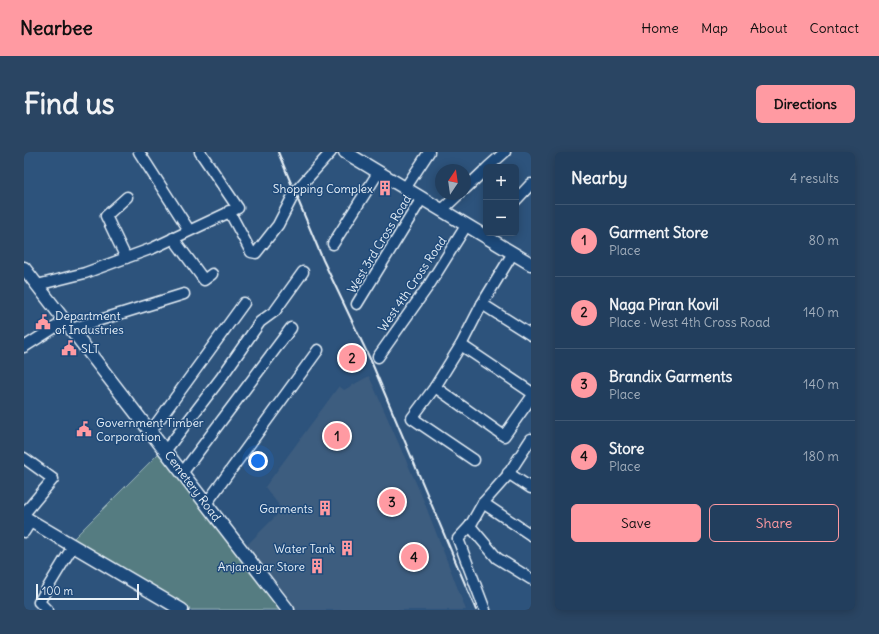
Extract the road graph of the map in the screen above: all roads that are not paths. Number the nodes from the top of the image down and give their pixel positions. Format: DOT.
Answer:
graph roads {
  1 [pos="139,152"];
  2 [pos="200,152"];
  3 [pos="331,152"];
  4 [pos="345,152"];
  5 [pos="429,152"];
  6 [pos="505,152"];
  7 [pos="492,164"];
  8 [pos="483,172"];
  9 [pos="378,173"];
  10 [pos="471,183"];
  11 [pos="531,184"];
  12 [pos="406,187"];
  13 [pos="127,197"];
  14 [pos="519,197"];
  15 [pos="422,198"];
  16 [pos="453,200"];
  17 [pos="442,210"];
  18 [pos="229,211"];
  19 [pos="466,226"];
  20 [pos="189,230"];
  21 [pos="483,234"];
  22 [pos="488,236"];
  23 [pos="173,238"];
  24 [pos="333,244"];
  25 [pos="513,253"];
  26 [pos="126,258"];
  27 [pos="530,262"];
  28 [pos="24,268"];
  29 [pos="303,272"];
  30 [pos="212,274"];
  31 [pos="37,285"];
  32 [pos="184,294"];
  33 [pos="244,303"];
  34 [pos="357,304"];
  35 [pos="482,304"];
  36 [pos="68,325"];
  37 [pos="291,328"];
  38 [pos="531,336"];
  39 [pos="461,344"];
  40 [pos="24,347"];
  41 [pos="318,350"];
  42 [pos="378,357"];
  43 [pos="435,387"];
  44 [pos="531,392"];
  45 [pos="531,398"];
  46 [pos="151,431"];
  47 [pos="531,439"];
  48 [pos="166,450"];
  49 [pos="24,458"];
  50 [pos="474,460"];
  51 [pos="182,472"];
  52 [pos="508,473"];
  53 [pos="531,488"];
  54 [pos="483,503"];
  55 [pos="206,504"];
  56 [pos="26,518"];
  57 [pos="470,526"];
  58 [pos="24,532"];
  59 [pos="531,535"];
  60 [pos="73,546"];
  61 [pos="531,579"];
  62 [pos="176,609"];
  63 [pos="47,610"];
  64 [pos="288,610"];
  65 [pos="485,610"];
  1 -- 20 [label="street"];
  2 -- 18 [label="street"];
  3 -- 18 [label="street"];
  4 -- 9 [label="main road"];
  5 -- 12 [label="street"];
  6 -- 7 [label="street"];
  8 -- 10 [label="street"];
  9 -- 12 [label="main road"];
  9 -- 24 [label="street"];
  11 -- 14 [label="street"];
  12 -- 15 [label="main road"];
  13 -- 26 [label="street"];
  15 -- 17 [label="main road"];
  15 -- 34 [label="street, West 3rd Cross Road"];
  16 -- 17 [label="street"];
  17 -- 19 [label="main road"];
  18 -- 20 [label="street"];
  19 -- 21 [label="main road"];
  19 -- 42 [label="street, West 4th Cross Road"];
  20 -- 23 [label="street"];
  22 -- 25 [label="main road"];
  23 -- 26 [label="street"];
  23 -- 30 [label="street"];
  25 -- 27 [label="main road"];
  25 -- 35 [label="street"];
  26 -- 31 [label="street"];
  28 -- 31 [label="main road, Cemetery Road"];
  29 -- 48 [label="street"];
  31 -- 36 [label="main road, Cemetery Road"];
  32 -- 36 [label="street"];
  33 -- 46 [label="street"];
  35 -- 38 [label="street"];
  35 -- 39 [label="street"];
  36 -- 40 [label="street"];
  36 -- 46 [label="main road, Cemetery Road"];
  37 -- 51 [label="street"];
  39 -- 43 [label="street"];
  39 -- 44 [label="street"];
  41 -- 55 [label="street"];
  43 -- 45 [label="street"];
  43 -- 50 [label="street"];
  46 -- 48 [label="main road, Cemetery Road"];
  47 -- 52 [label="street"];
  48 -- 51 [label="main road, Cemetery Road"];
  49 -- 56 [label="street"];
  51 -- 55 [label="main road, Cemetery Road"];
  52 -- 53 [label="street"];
  52 -- 54 [label="street"];
  54 -- 57 [label="street"];
  54 -- 59 [label="street"];
  55 -- 64 [label="main road, Cemetery Road"];
  56 -- 58 [label="street"];
  56 -- 60 [label="main road"];
  57 -- 61 [label="street"];
  57 -- 65 [label="street"];
  60 -- 62 [label="main road"];
  60 -- 63 [label="street"];
}
